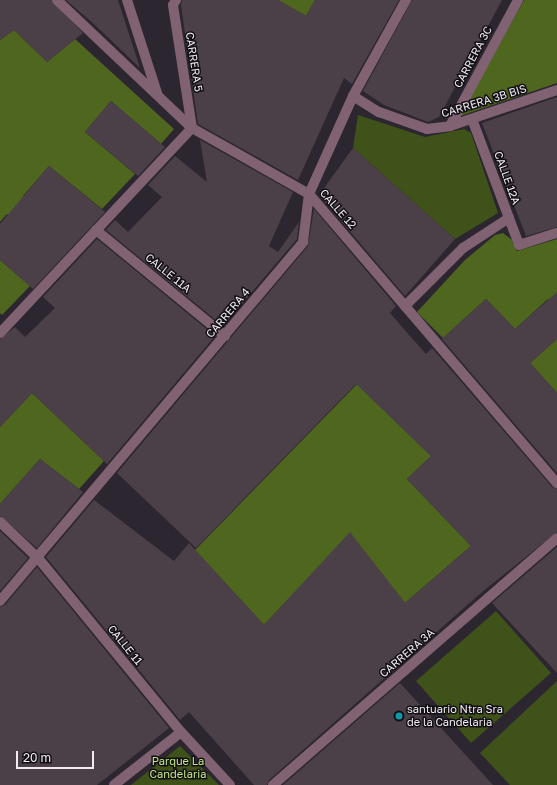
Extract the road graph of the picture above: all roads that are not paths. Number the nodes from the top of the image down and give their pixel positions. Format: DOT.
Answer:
graph roads {
  1 [pos="57,0"];
  2 [pos="127,0"];
  3 [pos="176,0"];
  4 [pos="406,0"];
  5 [pos="518,0"];
  6 [pos="557,90"];
  7 [pos="158,94"];
  8 [pos="353,96"];
  9 [pos="472,119"];
  10 [pos="450,126"];
  11 [pos="192,128"];
  12 [pos="309,194"];
  13 [pos="509,218"];
  14 [pos="96,230"];
  15 [pos="557,233"];
  16 [pos="406,306"];
  17 [pos="0,333"];
  18 [pos="225,336"];
  19 [pos="557,483"];
  20 [pos="0,522"];
  21 [pos="557,538"];
  22 [pos="38,558"];
  23 [pos="0,601"];
  24 [pos="182,732"];
  25 [pos="114,785"];
  26 [pos="230,785"];
  27 [pos="273,785"];
  1 -- 7 [label="street, CALLE 12"];
  2 -- 7 [label="street"];
  3 -- 11 [label="street, CARRERA 5"];
  4 -- 8 [label="street, CARRERA 4"];
  5 -- 10 [label="street, CARRERA 3C"];
  6 -- 9 [label="street, CARRERA 3B BIS"];
  7 -- 11 [label="street, CALLE 12"];
  8 -- 10 [label="street, CARRERA 3B BIS"];
  8 -- 12 [label="street, CARRERA 4"];
  9 -- 10 [label="street, CARRERA 3B BIS"];
  9 -- 13 [label="street, CALLE 12A"];
  11 -- 12 [label="street, CALLE 12"];
  11 -- 14 [label="street"];
  12 -- 16 [label="street, CALLE 12"];
  12 -- 18 [label="street, CARRERA 4"];
  13 -- 15 [label="street, CALLE 12A"];
  13 -- 16 [label="street"];
  14 -- 17 [label="street"];
  14 -- 18 [label="street, CALLE 11A"];
  16 -- 19 [label="street, CALLE 12"];
  18 -- 22 [label="street, CARRERA 4"];
  20 -- 22 [label="street, CALLE 11"];
  21 -- 27 [label="street, CARRERA 3A"];
  22 -- 23 [label="street, CARRERA 4"];
  22 -- 24 [label="street, CALLE 11"];
  24 -- 25 [label="street"];
  24 -- 26 [label="street, CALLE 11"];
}
